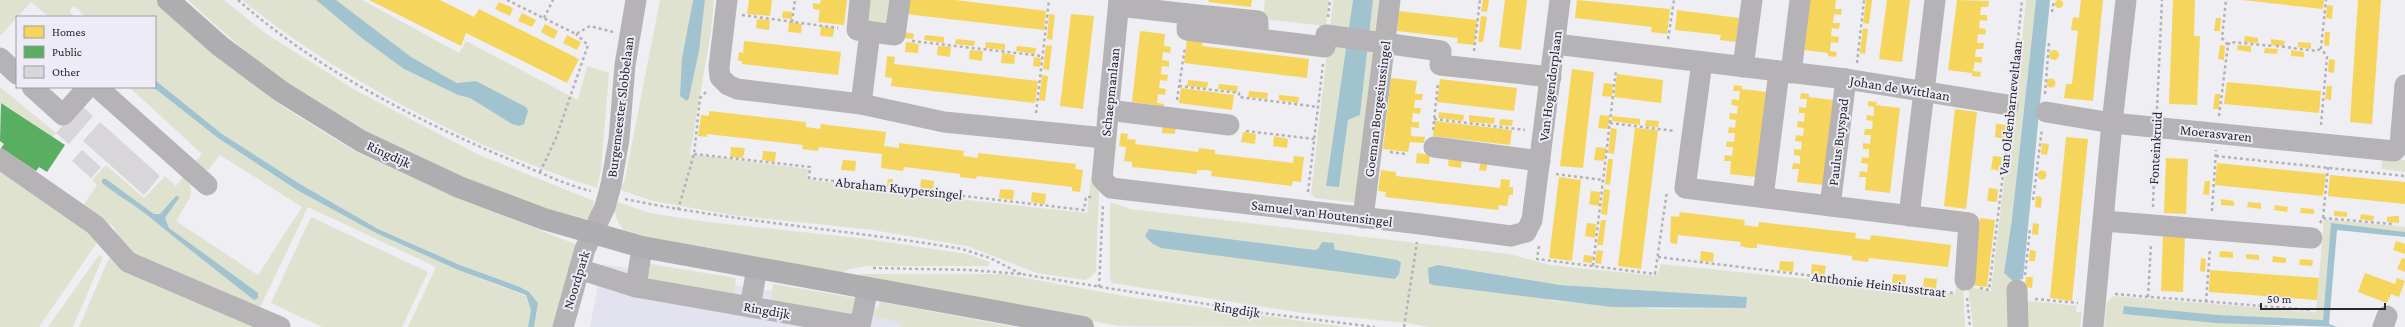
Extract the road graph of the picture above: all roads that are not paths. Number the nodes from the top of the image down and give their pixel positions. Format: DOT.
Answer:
graph roads {
  1 [pos="168,0"];
  2 [pos="636,0"];
  3 [pos="860,0"];
  4 [pos="900,0"];
  5 [pos="1390,0"];
  6 [pos="1560,0"];
  7 [pos="1752,0"];
  8 [pos="1800,0"];
  9 [pos="1935,0"];
  10 [pos="2126,0"];
  11 [pos="1119,3"];
  12 [pos="726,6"];
  13 [pos="864,31"];
  14 [pos="1385,43"];
  15 [pos="1555,44"];
  16 [pos="1473,55"];
  17 [pos="0,58"];
  18 [pos="1441,58"];
  19 [pos="1702,62"];
  20 [pos="1744,67"];
  21 [pos="1785,72"];
  22 [pos="16,73"];
  23 [pos="1551,78"];
  24 [pos="1850,80"];
  25 [pos="2405,85"];
  26 [pos="33,88"];
  27 [pos="87,88"];
  28 [pos="98,88"];
  29 [pos="1924,92"];
  30 [pos="861,104"];
  31 [pos="2010,106"];
  32 [pos="1108,110"];
  33 [pos="2046,112"];
  34 [pos="2112,123"];
  35 [pos="1229,125"];
  36 [pos="1105,138"];
  37 [pos="1434,147"];
  38 [pos="0,159"];
  39 [pos="1539,166"];
  40 [pos="207,185"];
  41 [pos="1104,191"];
  42 [pos="1763,197"];
  43 [pos="1830,206"];
  44 [pos="1909,216"];
  45 [pos="1363,218"];
  46 [pos="2104,221"];
  47 [pos="1529,226"];
  48 [pos="592,235"];
  49 [pos="2312,238"];
  50 [pos="642,247"];
  51 [pos="757,268"];
  52 [pos="579,269"];
  53 [pos="868,278"];
  54 [pos="1966,283"];
  55 [pos="636,287"];
  56 [pos="2019,295"];
  57 [pos="750,307"];
  58 [pos="280,327"];
  59 [pos="563,327"];
  60 [pos="1083,327"];
  61 [pos="2018,327"];
  62 [pos="2093,327"];
  1 -- 48 [label="main road, Ringdijk"];
  2 -- 48 [label="street, Burgemeester Slobbelaan, bridge"];
  3 -- 13 [label="street"];
  4 -- 13 [label="street"];
  5 -- 14 [label="street, Goeman Borgesiussingel"];
  6 -- 15 [label="street, Van Hogendorplaan"];
  7 -- 20 [label="street"];
  8 -- 21 [label="street"];
  9 -- 29 [label="street"];
  10 -- 34 [label="street"];
  11 -- 14 [label="street"];
  11 -- 32 [label="street, Schaepmanlaan"];
  12 -- 30 [label="street"];
  13 -- 30 [label="street"];
  14 -- 18 [label="street"];
  14 -- 45 [label="street, Goeman Borgesiussingel"];
  15 -- 19 [label="street, Johan de Wittlaan"];
  15 -- 23 [label="street, Van Hogendorplaan"];
  16 -- 18 [label="street"];
  17 -- 22 [label="street"];
  18 -- 23 [label="street"];
  19 -- 20 [label="street, Johan de Wittlaan"];
  19 -- 42 [label="street, Anthonie Heinsiusstraat"];
  20 -- 21 [label="street, Johan de Wittlaan"];
  21 -- 24 [label="street, Johan de Wittlaan"];
  21 -- 42 [label="street"];
  23 -- 39 [label="street, Van Hogendorplaan"];
  24 -- 29 [label="street, Johan de Wittlaan"];
  24 -- 43 [label="street, Paulus Buyspad"];
  25 -- 34 [label="street, Moerasvaren"];
  26 -- 27 [label="street"];
  28 -- 40 [label="street"];
  29 -- 31 [label="street, Johan de Wittlaan"];
  29 -- 44 [label="street"];
  30 -- 36 [label="street"];
  32 -- 35 [label="street"];
  32 -- 36 [label="street, Schaepmanlaan"];
  33 -- 34 [label="street, Moerasvaren"];
  34 -- 46 [label="street"];
  36 -- 41 [label="street, Schaepmanlaan"];
  37 -- 39 [label="street"];
  38 -- 58 [label="street"];
  39 -- 47 [label="street, Van Hogendorplaan"];
  41 -- 45 [label="street, Samuel van Houtensingel"];
  42 -- 43 [label="street, Anthonie Heinsiusstraat"];
  43 -- 44 [label="street, Anthonie Heinsiusstraat"];
  44 -- 54 [label="street, Anthonie Heinsiusstraat"];
  45 -- 47 [label="street, Samuel van Houtensingel"];
  46 -- 49 [label="street"];
  46 -- 62 [label="street"];
  48 -- 50 [label="main road, Ringdijk"];
  48 -- 52 [label="street, Noordpark"];
  50 -- 51 [label="main road, Ringdijk"];
  50 -- 55 [label="street"];
  51 -- 53 [label="main road, Ringdijk"];
  51 -- 57 [label="street"];
  52 -- 55 [label="street, Ringdijk"];
  52 -- 59 [label="street, Noordpark"];
  53 -- 57 [label="street, Ringdijk"];
  53 -- 60 [label="main road, Ringdijk"];
  55 -- 57 [label="street, Ringdijk"];
  56 -- 61 [label="street"];
}
